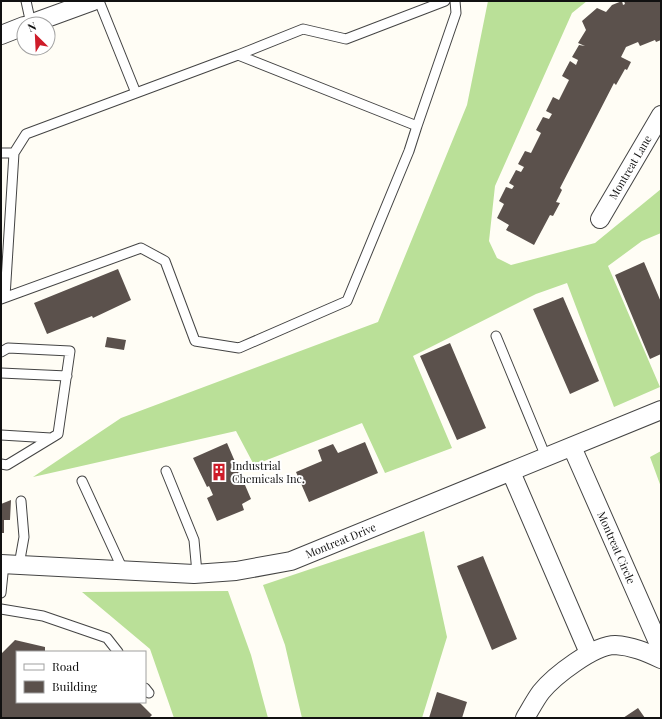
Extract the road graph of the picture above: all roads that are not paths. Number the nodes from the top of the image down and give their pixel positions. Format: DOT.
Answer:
graph roads {
  1 [pos="26,1"];
  2 [pos="93,1"];
  3 [pos="99,1"];
  4 [pos="445,1"];
  5 [pos="454,1"];
  6 [pos="29,16"];
  7 [pos="52,16"];
  8 [pos="16,29"];
  9 [pos="1,35"];
  10 [pos="238,56"];
  11 [pos="136,93"];
  12 [pos="661,115"];
  13 [pos="417,126"];
  14 [pos="1,153"];
  15 [pos="14,153"];
  16 [pos="600,219"];
  17 [pos="3,298"];
  18 [pos="496,336"];
  19 [pos="1,352"];
  20 [pos="1,374"];
  21 [pos="67,376"];
  22 [pos="661,410"];
  23 [pos="1,435"];
  24 [pos="51,438"];
  25 [pos="572,446"];
  26 [pos="546,457"];
  27 [pos="1,464"];
  28 [pos="166,470"];
  29 [pos="510,472"];
  30 [pos="82,481"];
  31 [pos="21,501"];
  32 [pos="8,564"];
  33 [pos="123,570"];
  34 [pos="197,574"];
  35 [pos="1,593"];
  36 [pos="1,609"];
  37 [pos="661,648"];
  38 [pos="117,651"];
  39 [pos="589,653"];
  40 [pos="661,659"];
  41 [pos="525,718"];
  1 -- 6 [label="lane"];
  2 -- 7 [label="street"];
  3 -- 11 [label="lane"];
  4 -- 10 [label="lane"];
  5 -- 13 [label="lane"];
  8 -- 9 [label="street"];
  10 -- 11 [label="lane"];
  10 -- 13 [label="lane"];
  11 -- 15 [label="lane"];
  12 -- 16 [label="street, Montreat Lane"];
  13 -- 17 [label="lane"];
  14 -- 15 [label="lane"];
  15 -- 17 [label="lane"];
  18 -- 26 [label="lane"];
  19 -- 21 [label="lane"];
  20 -- 21 [label="lane"];
  21 -- 24 [label="lane"];
  22 -- 25 [label="street, Montreat Drive"];
  23 -- 24 [label="lane"];
  24 -- 27 [label="lane"];
  25 -- 26 [label="street, Montreat Drive"];
  25 -- 37 [label="street, Montreat Circle"];
  26 -- 29 [label="street, Montreat Drive"];
  28 -- 34 [label="lane"];
  29 -- 34 [label="street, Montreat Drive"];
  29 -- 39 [label="street"];
  30 -- 33 [label="lane"];
  31 -- 32 [label="lane"];
  32 -- 33 [label="street, Montreat Drive"];
  32 -- 35 [label="lane"];
  33 -- 34 [label="street, Montreat Drive"];
  36 -- 38 [label="lane"];
  39 -- 40 [label="street"];
  39 -- 41 [label="street"];
}
